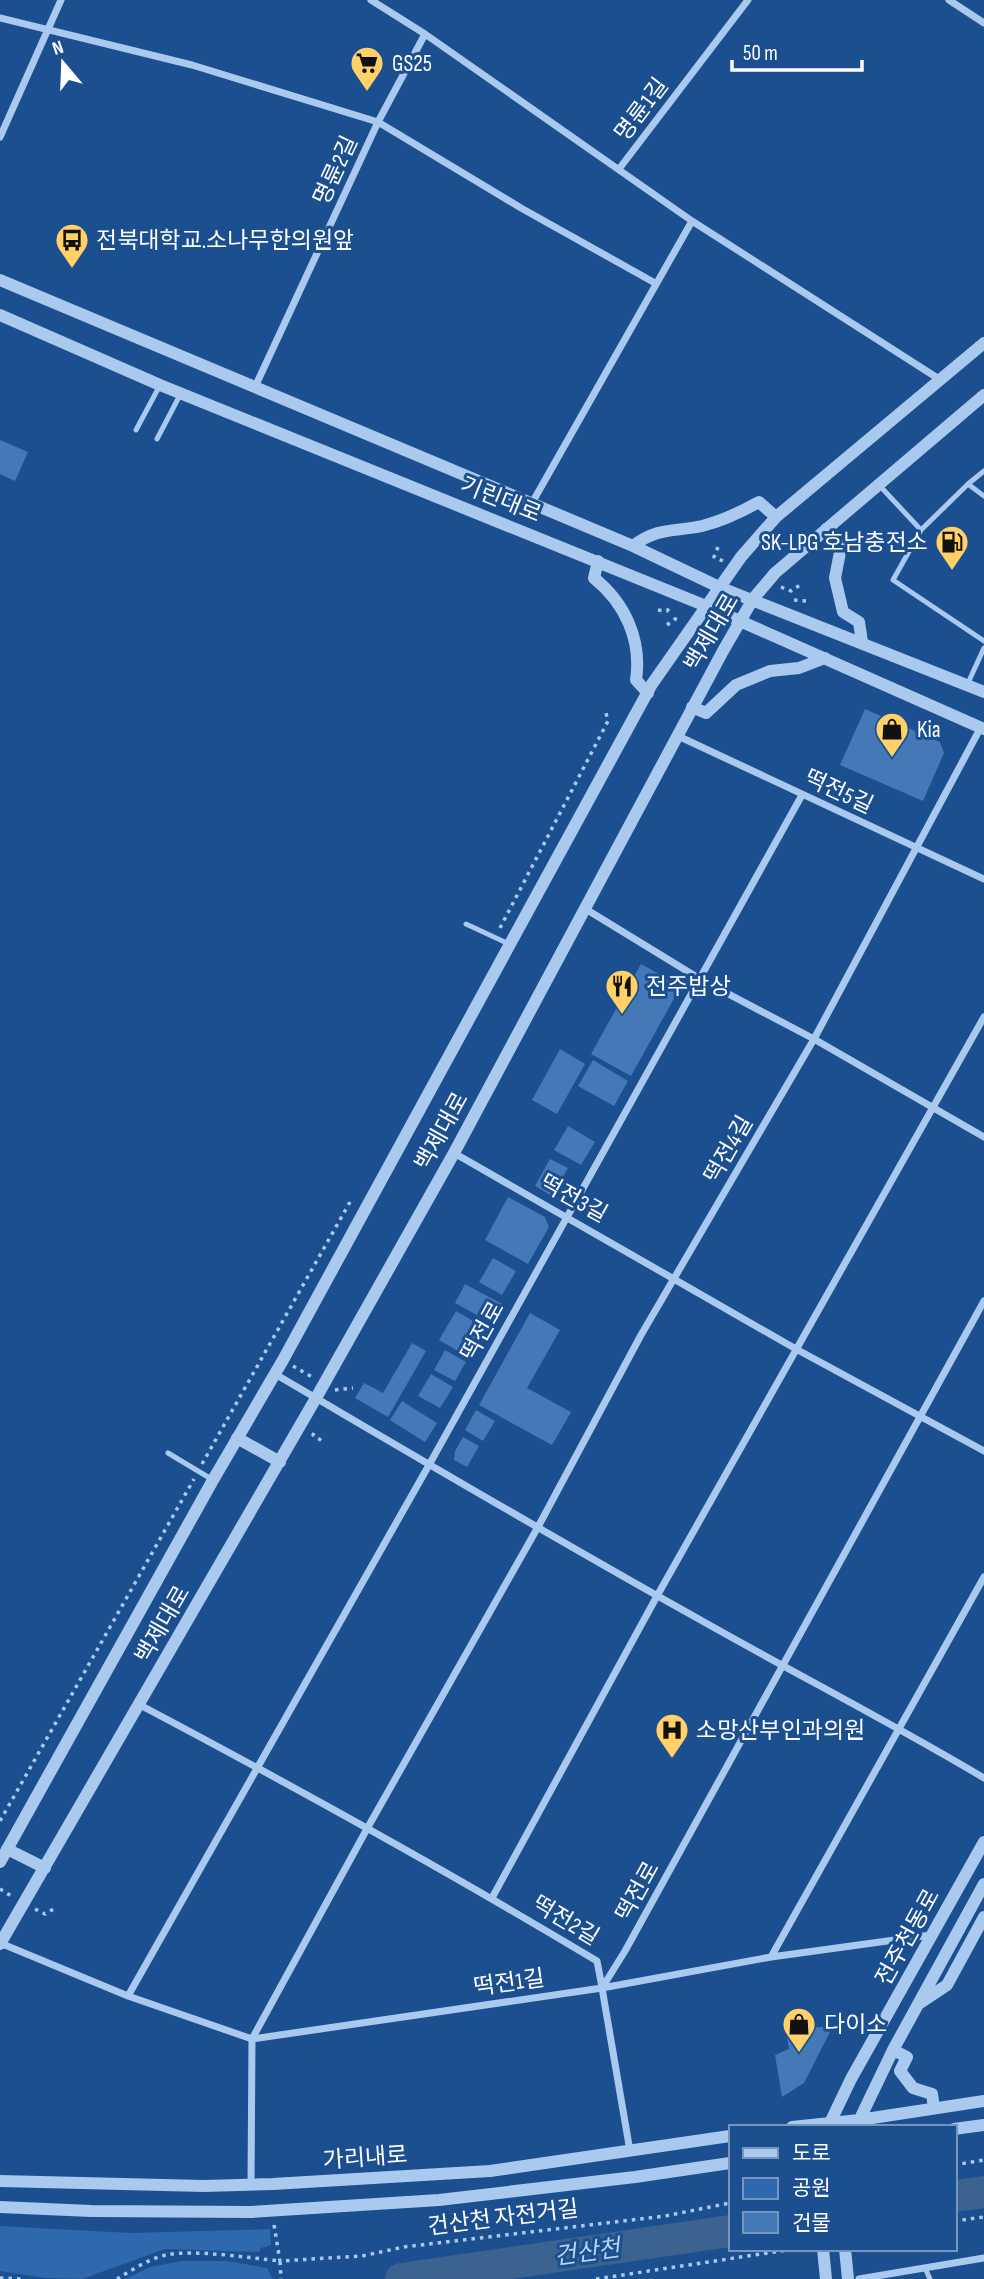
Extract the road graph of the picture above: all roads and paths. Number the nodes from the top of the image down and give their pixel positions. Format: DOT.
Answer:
graph roads {
  1 [pos="61,0"];
  2 [pos="371,0"];
  3 [pos="748,0"];
  4 [pos="949,0"];
  5 [pos="0,18"];
  6 [pos="984,23"];
  7 [pos="48,29"];
  8 [pos="425,34"];
  9 [pos="378,122"];
  10 [pos="0,137"];
  11 [pos="619,169"];
  12 [pos="692,221"];
  13 [pos="0,280"];
  14 [pos="655,284"];
  15 [pos="0,315"];
  16 [pos="984,343"];
  17 [pos="939,379"];
  18 [pos="160,385"];
  19 [pos="255,387"];
  20 [pos="181,393"];
  21 [pos="984,394"];
  22 [pos="136,430"];
  23 [pos="157,439"];
  24 [pos="984,471"];
  25 [pos="968,484"];
  26 [pos="878,485"];
  27 [pos="984,496"];
  28 [pos="531,503"];
  29 [pos="776,517"];
  30 [pos="826,529"];
  31 [pos="921,530"];
  32 [pos="633,546"];
  33 [pos="598,561"];
  34 [pos="719,587"];
  35 [pos="753,599"];
  36 [pos="706,606"];
  37 [pos="741,621"];
  38 [pos="667,625"];
  39 [pos="692,626"];
  40 [pos="984,641"];
  41 [pos="862,642"];
  42 [pos="984,648"];
  43 [pos="825,658"];
  44 [pos="967,685"];
  45 [pos="984,692"];
  46 [pos="648,693"];
  47 [pos="692,707"];
  48 [pos="605,709"];
  49 [pos="982,728"];
  50 [pos="678,736"];
  51 [pos="802,795"];
  52 [pos="918,849"];
  53 [pos="984,880"];
  54 [pos="518,892"];
  55 [pos="584,908"];
  56 [pos="466,924"];
  57 [pos="509,944"];
  58 [pos="700,979"];
  59 [pos="984,1017"];
  60 [pos="814,1039"];
  61 [pos="934,1107"];
  62 [pos="984,1137"];
  63 [pos="454,1153"];
  64 [pos="568,1216"];
  65 [pos="676,1278"];
  66 [pos="984,1301"];
  67 [pos="273,1340"];
  68 [pos="796,1349"];
  69 [pos="267,1350"];
  70 [pos="283,1360"];
  71 [pos="275,1374"];
  72 [pos="324,1384"];
  73 [pos="353,1388"];
  74 [pos="316,1398"];
  75 [pos="921,1415"];
  76 [pos="228,1417"];
  77 [pos="237,1438"];
  78 [pos="984,1451"];
  79 [pos="168,1453"];
  80 [pos="280,1462"];
  81 [pos="429,1465"];
  82 [pos="213,1480"];
  83 [pos="538,1527"];
  84 [pos="156,1547"];
  85 [pos="984,1577"];
  86 [pos="657,1596"];
  87 [pos="783,1666"];
  88 [pos="140,1705"];
  89 [pos="900,1728"];
  90 [pos="259,1768"];
  91 [pos="984,1778"];
  92 [pos="0,1821"];
  93 [pos="368,1828"];
  94 [pos="984,1842"];
  95 [pos="7,1849"];
  96 [pos="0,1862"];
  97 [pos="45,1868"];
  98 [pos="984,1884"];
  99 [pos="492,1898"];
  100 [pos="984,1917"];
  101 [pos="931,1935"];
  102 [pos="0,1944"];
  103 [pos="771,1958"];
  104 [pos="602,1988"];
  105 [pos="128,1996"];
  106 [pos="917,2005"];
  107 [pos="252,2039"];
  108 [pos="893,2050"];
  109 [pos="984,2101"];
  110 [pos="934,2108"];
  111 [pos="857,2123"];
  112 [pos="829,2124"];
  113 [pos="984,2125"];
  114 [pos="956,2129"];
  115 [pos="729,2136"];
  116 [pos="630,2151"];
  117 [pos="984,2160"];
  118 [pos="729,2163"];
  119 [pos="956,2165"];
  120 [pos="0,2180"];
  121 [pos="251,2185"];
  122 [pos="729,2203"];
  123 [pos="0,2207"];
  124 [pos="984,2217"];
  125 [pos="956,2221"];
  126 [pos="274,2225"];
  127 [pos="781,2251"];
  128 [pos="823,2251"];
  129 [pos="845,2251"];
  130 [pos="984,2258"];
  131 [pos="280,2261"];
  132 [pos="925,2268"];
  133 [pos="847,2272"];
  134 [pos="0,2278"];
  135 [pos="23,2279"];
  136 [pos="117,2279"];
  137 [pos="281,2279"];
  138 [pos="596,2279"];
  139 [pos="826,2279"];
  140 [pos="859,2279"];
  141 [pos="930,2279"];
  1 -- 7 [label="street"];
  2 -- 8 [label="street"];
  3 -- 11 [label="street, 명륜1길"];
  4 -- 6 [label="street"];
  5 -- 7 [label="street, 명륜2길"];
  7 -- 9 [label="street, 명륜2길"];
  7 -- 10 [label="street"];
  8 -- 9 [label="street, 명륜2길"];
  8 -- 11 [label="street"];
  9 -- 14 [label="street, 명륜2길"];
  9 -- 19 [label="street, 명륜2길"];
  11 -- 12 [label="street, 명륜1길"];
  12 -- 14 [label="street"];
  12 -- 17 [label="street, 명륜1길"];
  13 -- 19 [label="street, 기린대로"];
  14 -- 28 [label="street"];
  15 -- 18 [label="street, 기린대로"];
  16 -- 17 [label="street, 백제대로"];
  17 -- 29 [label="street, 백제대로"];
  18 -- 20 [label="street, 기린대로"];
  18 -- 22 [label="lane"];
  19 -- 28 [label="street, 기린대로"];
  20 -- 23 [label="lane"];
  20 -- 33 [label="street, 기린대로"];
  21 -- 26 [label="street, 백제대로"];
  24 -- 25 [label="lane"];
  25 -- 27 [label="lane"];
  25 -- 31 [label="lane"];
  26 -- 30 [label="street, 백제대로"];
  26 -- 31 [label="lane"];
  28 -- 32 [label="street, 기린대로"];
  29 -- 32 [label="street"];
  29 -- 34 [label="street, 백제대로"];
  30 -- 35 [label="street, 백제대로"];
  30 -- 41 [label="street"];
  31 -- 40 [label="lane"];
  32 -- 34 [label="street, 기린대로"];
  33 -- 36 [label="street, 기린대로"];
  33 -- 46 [label="street"];
  34 -- 35 [label="street, 기린대로"];
  34 -- 36 [label="street, 백제대로"];
  35 -- 37 [label="street, 백제대로"];
  35 -- 41 [label="street, 기린대로"];
  36 -- 37 [label="street, 기린대로"];
  36 -- 39 [label="street, 백제대로"];
  37 -- 43 [label="street, 기린대로"];
  37 -- 47 [label="street, 백제대로"];
  38 -- 39 [label="path"];
  39 -- 46 [label="street, 백제대로"];
  41 -- 44 [label="street, 기린대로"];
  42 -- 44 [label="lane"];
  43 -- 47 [label="street"];
  43 -- 49 [label="street, 기린대로"];
  44 -- 45 [label="street, 기린대로"];
  46 -- 57 [label="street, 백제대로"];
  47 -- 50 [label="street, 백제대로"];
  48 -- 54 [label="path"];
  49 -- 52 [label="street, 떡전4길"];
  50 -- 51 [label="street, 떡전5길"];
  50 -- 55 [label="street, 백제대로"];
  51 -- 52 [label="street, 떡전5길"];
  51 -- 58 [label="street"];
  52 -- 53 [label="street, 떡전5길"];
  52 -- 60 [label="street, 떡전4길"];
  55 -- 58 [label="street"];
  55 -- 63 [label="street, 백제대로"];
  56 -- 57 [label="lane"];
  57 -- 70 [label="street, 백제대로"];
  58 -- 60 [label="street"];
  58 -- 64 [label="street"];
  59 -- 61 [label="street"];
  60 -- 61 [label="street"];
  60 -- 65 [label="street, 떡전4길"];
  61 -- 62 [label="street"];
  61 -- 68 [label="street"];
  63 -- 64 [label="street, 떡전3길"];
  63 -- 72 [label="street, 백제대로"];
  64 -- 65 [label="street, 떡전3길"];
  64 -- 81 [label="street, 떡전로"];
  65 -- 68 [label="street, 떡전3길"];
  65 -- 83 [label="street"];
  66 -- 75 [label="street"];
  67 -- 69 [label="path"];
  68 -- 75 [label="street, 떡전3길"];
  68 -- 86 [label="street"];
  69 -- 70 [label="path"];
  69 -- 76 [label="path"];
  70 -- 71 [label="street, 백제대로"];
  70 -- 72 [label="path"];
  71 -- 74 [label="street"];
  71 -- 77 [label="street, 백제대로"];
  72 -- 73 [label="path"];
  72 -- 74 [label="street, 백제대로"];
  74 -- 80 [label="street, 백제대로"];
  74 -- 81 [label="street"];
  75 -- 78 [label="street, 떡전3길"];
  75 -- 87 [label="street, 떡전로"];
  77 -- 80 [label="street"];
  77 -- 82 [label="street, 백제대로"];
  79 -- 82 [label="lane"];
  80 -- 88 [label="street, 백제대로"];
  81 -- 83 [label="street"];
  81 -- 90 [label="street, 떡전로"];
  82 -- 95 [label="street, 백제대로"];
  83 -- 86 [label="street"];
  83 -- 93 [label="street"];
  84 -- 92 [label="path"];
  85 -- 89 [label="street"];
  86 -- 87 [label="street"];
  86 -- 99 [label="street"];
  87 -- 89 [label="street"];
  87 -- 104 [label="street, 떡전로"];
  88 -- 90 [label="street, 떡전2길"];
  88 -- 97 [label="street, 백제대로"];
  89 -- 91 [label="street"];
  89 -- 103 [label="street"];
  90 -- 93 [label="street, 떡전2길"];
  90 -- 105 [label="street"];
  93 -- 99 [label="street, 떡전2길"];
  93 -- 107 [label="street"];
  94 -- 101 [label="street, 전주천동로"];
  95 -- 96 [label="street, 백제대로"];
  95 -- 97 [label="street"];
  97 -- 102 [label="street, 백제대로"];
  98 -- 106 [label="street, 전주천동로"];
  99 -- 104 [label="street, 떡전2길"];
  100 -- 106 [label="street"];
  101 -- 103 [label="street, 떡전1길"];
  101 -- 112 [label="street, 전주천동로"];
  102 -- 105 [label="street, 떡전1길"];
  103 -- 104 [label="street, 떡전1길"];
  104 -- 107 [label="street, 떡전1길"];
  104 -- 116 [label="street"];
  105 -- 107 [label="street, 떡전1길"];
  106 -- 108 [label="street, 전주천동로"];
  107 -- 121 [label="street"];
  108 -- 110 [label="street"];
  108 -- 111 [label="street, 전주천동로"];
  109 -- 110 [label="street"];
  110 -- 111 [label="street"];
  111 -- 112 [label="street"];
  113 -- 114 [label="street"];
  115 -- 116 [label="street, 가리내로"];
  116 -- 121 [label="street, 가리내로"];
  117 -- 119 [label="path"];
  118 -- 123 [label="street, 가리내로"];
  120 -- 121 [label="street, 가리내로"];
  122 -- 131 [label="path, 건산천 자전거길"];
  124 -- 125 [label="path"];
  126 -- 131 [label="path"];
  127 -- 138 [label="path"];
  128 -- 139 [label="street"];
  129 -- 133 [label="street"];
  130 -- 132 [label="street"];
  131 -- 136 [label="path, 건산천 자전거길"];
  131 -- 137 [label="path"];
  132 -- 140 [label="street"];
  132 -- 141 [label="lane"];
  134 -- 135 [label="path"];
}
